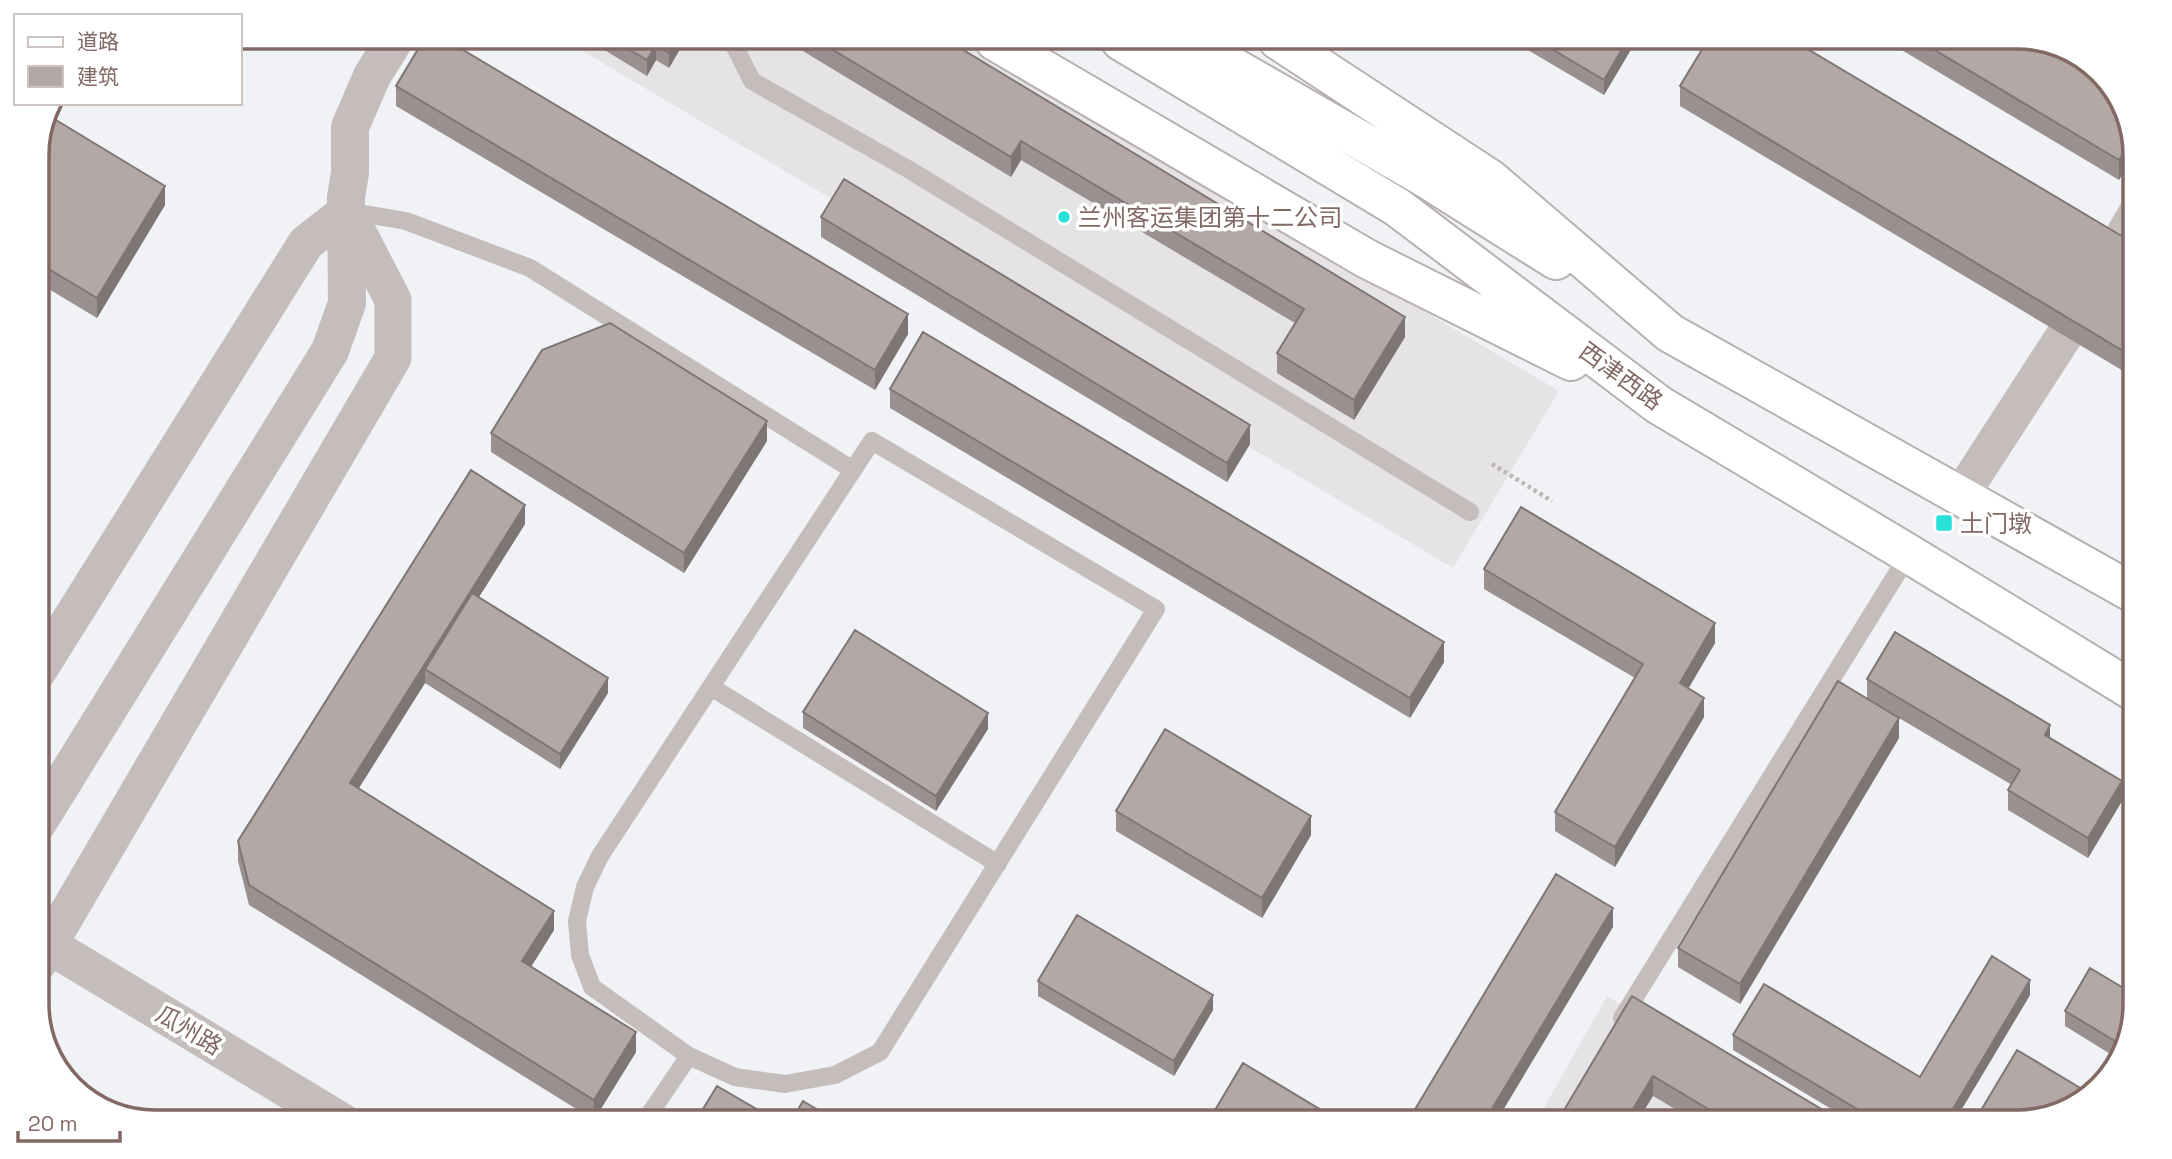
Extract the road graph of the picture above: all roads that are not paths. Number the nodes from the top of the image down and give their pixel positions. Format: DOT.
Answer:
graph roads {
  1 [pos="389,49"];
  2 [pos="736,49"];
  3 [pos="1009,49"];
  4 [pos="1134,49"];
  5 [pos="1202,49"];
  6 [pos="1292,49"];
  7 [pos="347,211"];
  8 [pos="2123,237"];
  9 [pos="2114,252"];
  10 [pos="1670,333"];
  11 [pos="2064,336"];
  12 [pos="1659,405"];
  13 [pos="853,470"];
  14 [pos="1961,495"];
  15 [pos="1470,512"];
  16 [pos="1909,554"];
  17 [pos="2123,587"];
  18 [pos="49,654"];
  19 [pos="2123,685"];
  20 [pos="711,687"];
  21 [pos="49,805"];
  22 [pos="998,864"];
  23 [pos="49,937"];
  24 [pos="49,955"];
  25 [pos="1616,1027"];
  26 [pos="689,1056"];
  27 [pos="321,1110"];
  28 [pos="652,1110"];
  1 -- 7 [label="street"];
  2 -- 15 [label="lane"];
  3 -- 12 [label="main road"];
  4 -- 12 [label="main road, 西津西路"];
  5 -- 10 [label="main road"];
  6 -- 10 [label="main road"];
  7 -- 13 [label="lane"];
  7 -- 18 [label="street"];
  7 -- 21 [label="street"];
  7 -- 23 [label="street"];
  8 -- 9 [label="street"];
  10 -- 14 [label="main road"];
  11 -- 14 [label="street"];
  12 -- 16 [label="main road, 西津西路"];
  13 -- 20 [label="lane"];
  13 -- 22 [label="lane"];
  14 -- 17 [label="main road"];
  16 -- 19 [label="main road, 西津西路"];
  16 -- 25 [label="lane"];
  20 -- 22 [label="lane"];
  20 -- 26 [label="lane"];
  22 -- 26 [label="lane"];
  24 -- 27 [label="street, 瓜州路"];
  26 -- 28 [label="lane"];
}
